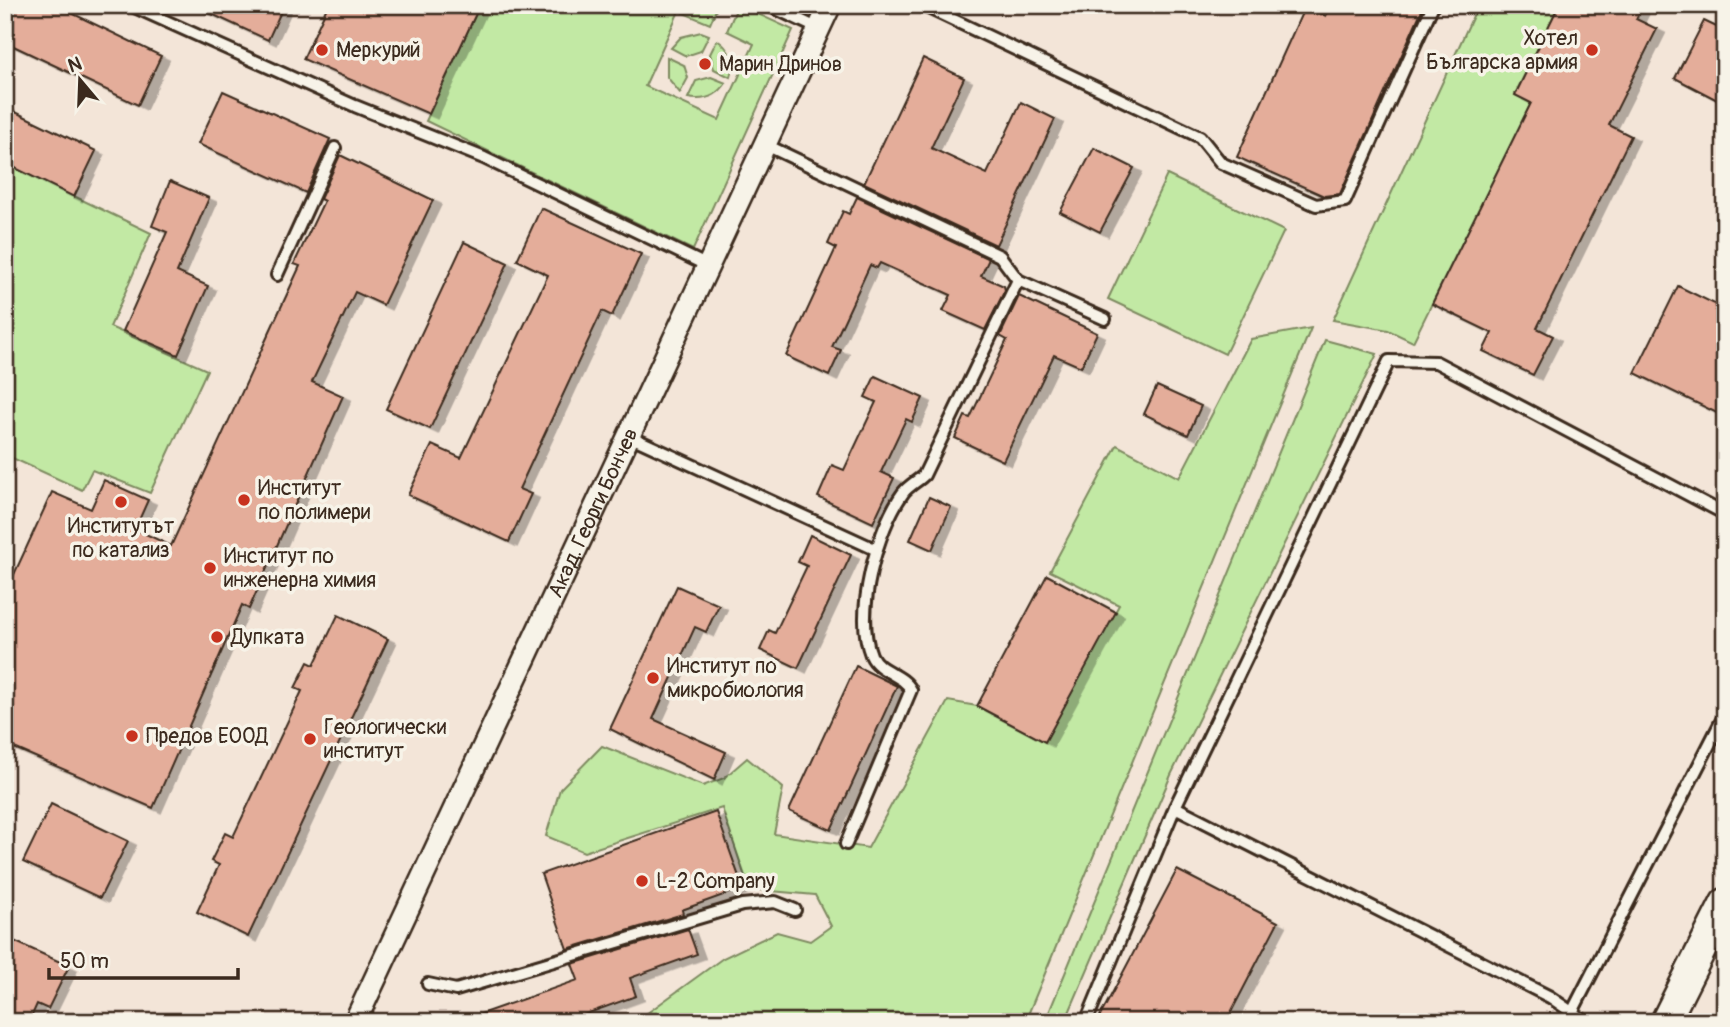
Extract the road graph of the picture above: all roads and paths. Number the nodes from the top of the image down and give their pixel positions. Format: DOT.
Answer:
graph roads {
  1 [pos="130,5"];
  2 [pos="768,5"];
  3 [pos="830,5"];
  4 [pos="922,5"];
  5 [pos="1433,5"];
  6 [pos="819,29"];
  7 [pos="766,145"];
  8 [pos="335,148"];
  9 [pos="708,266"];
  10 [pos="277,275"];
  11 [pos="1018,280"];
  12 [pos="1105,320"];
  13 [pos="629,436"];
  14 [pos="1725,514"];
  15 [pos="877,550"];
  16 [pos="1725,714"];
  17 [pos="1175,807"];
  18 [pos="846,844"];
  19 [pos="1725,903"];
  20 [pos="794,910"];
  21 [pos="428,984"];
  22 [pos="1570,1017"];
  23 [pos="355,1022"];
  24 [pos="1086,1022"];
  25 [pos="1586,1022"];
  26 [pos="1665,1022"];
  1 -- 9 [label="lane"];
  2 -- 6 [label="lane"];
  3 -- 6 [label="street, Акад. Георги Бончев"];
  4 -- 5 [label="lane"];
  6 -- 7 [label="street, Акад. Георги Бончев"];
  7 -- 9 [label="street, Акад. Георги Бончев"];
  7 -- 11 [label="lane"];
  8 -- 10 [label="lane"];
  9 -- 13 [label="street, Акад. Георги Бончев"];
  11 -- 12 [label="lane"];
  11 -- 15 [label="lane"];
  13 -- 15 [label="lane"];
  13 -- 23 [label="street, Акад. Георги Бончев"];
  14 -- 17 [label="lane"];
  15 -- 18 [label="lane"];
  16 -- 22 [label="lane"];
  17 -- 22 [label="lane"];
  17 -- 24 [label="lane"];
  19 -- 26 [label="main road"];
  20 -- 21 [label="lane"];
  22 -- 25 [label="lane"];
}
